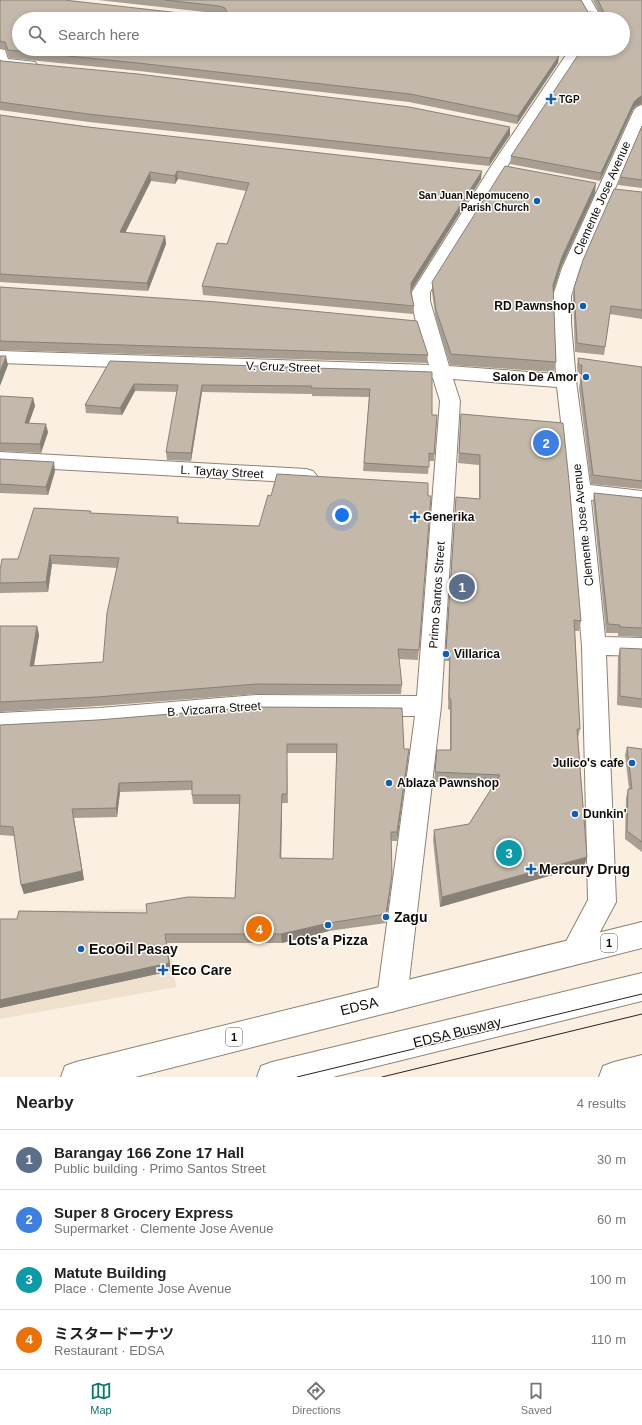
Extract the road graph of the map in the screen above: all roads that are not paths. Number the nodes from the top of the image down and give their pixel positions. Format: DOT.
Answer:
graph roads {
  1 [pos="584,0"];
  2 [pos="591,12"];
  3 [pos="0,53"];
  4 [pos="566,56"];
  5 [pos="44,66"];
  6 [pos="642,110"];
  7 [pos="0,356"];
  8 [pos="442,372"];
  9 [pos="566,381"];
  10 [pos="0,459"];
  11 [pos="325,478"];
  12 [pos="580,491"];
  13 [pos="642,498"];
  14 [pos="594,646"];
  15 [pos="642,647"];
  16 [pos="429,706"];
  17 [pos="0,723"];
  18 [pos="642,935"];
  19 [pos="575,951"];
  20 [pos="642,987"];
  21 [pos="392,998"];
  22 [pos="76,1077"];
  23 [pos="272,1077"];
  1 -- 2 [label="main road"];
  3 -- 5 [label="main road"];
  4 -- 8 [label="main road, Primo Santos Street"];
  6 -- 9 [label="main road, Clemente Jose Avenue"];
  7 -- 8 [label="main road, V. Cruz Street"];
  8 -- 9 [label="main road, V. Cruz Street"];
  8 -- 16 [label="main road, Primo Santos Street"];
  9 -- 12 [label="main road, Clemente Jose Avenue"];
  10 -- 11 [label="main road, L. Taytay Street"];
  12 -- 13 [label="main road"];
  12 -- 14 [label="main road, Clemente Jose Avenue"];
  14 -- 15 [label="main road"];
  14 -- 19 [label="main road, Clemente Jose Avenue"];
  16 -- 17 [label="main road, B. Vizcarra Street"];
  16 -- 21 [label="main road, Primo Santos Street"];
  18 -- 19 [label="main road, EDSA / 1"];
  19 -- 21 [label="main road, EDSA / 1"];
  20 -- 23 [label="main road, EDSA Busway"];
  21 -- 22 [label="main road, EDSA / 1"];
}
